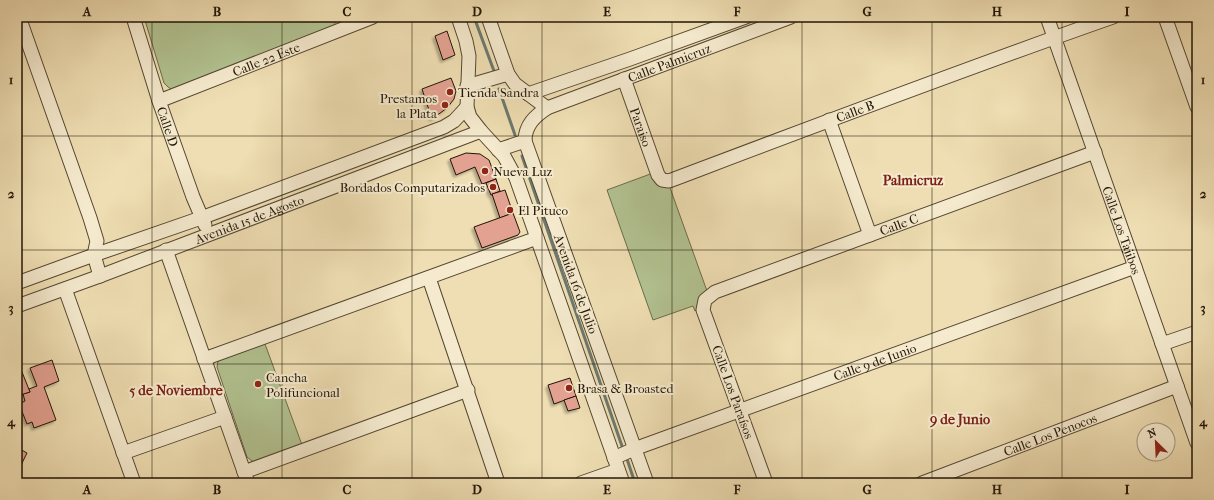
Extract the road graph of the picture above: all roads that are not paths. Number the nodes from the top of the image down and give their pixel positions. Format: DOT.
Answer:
graph roads {
  1 [pos="19,17"];
  2 [pos="133,17"];
  3 [pos="373,17"];
  4 [pos="458,17"];
  5 [pos="488,17"];
  6 [pos="746,17"];
  7 [pos="791,17"];
  8 [pos="1047,17"];
  9 [pos="1113,17"];
  10 [pos="1165,17"];
  11 [pos="343,23"];
  12 [pos="1054,38"];
  13 [pos="504,75"];
  14 [pos="624,79"];
  15 [pos="467,86"];
  16 [pos="528,94"];
  17 [pos="159,101"];
  18 [pos="467,107"];
  19 [pos="1197,107"];
  20 [pos="547,108"];
  21 [pos="829,120"];
  22 [pos="481,131"];
  23 [pos="520,143"];
  24 [pos="498,150"];
  25 [pos="1095,152"];
  26 [pos="658,176"];
  27 [pos="201,218"];
  28 [pos="210,234"];
  29 [pos="870,234"];
  30 [pos="537,238"];
  31 [pos="166,250"];
  32 [pos="94,255"];
  33 [pos="1136,267"];
  34 [pos="100,276"];
  35 [pos="429,278"];
  36 [pos="17,283"];
  37 [pos="65,289"];
  38 [pos="705,300"];
  39 [pos="17,306"];
  40 [pos="1197,332"];
  41 [pos="1162,344"];
  42 [pos="204,359"];
  43 [pos="594,367"];
  44 [pos="1177,386"];
  45 [pos="468,390"];
  46 [pos="740,411"];
  47 [pos="225,417"];
  48 [pos="1197,443"];
  49 [pos="123,453"];
  50 [pos="623,457"];
  51 [pos="246,477"];
  52 [pos="955,477"];
  53 [pos="134,483"];
  54 [pos="498,483"];
  55 [pos="581,483"];
  56 [pos="623,483"];
  57 [pos="647,483"];
  58 [pos="766,483"];
  59 [pos="922,483"];
  1 -- 32 [label="street"];
  2 -- 17 [label="street, Calle D"];
  3 -- 11 [label="street, Calle 22 Este"];
  4 -- 15 [label="street, Avenida 16 de Julio"];
  5 -- 13 [label="street"];
  6 -- 16 [label="street, Calle Palmicruz"];
  7 -- 14 [label="street, Calle Palmicruz"];
  8 -- 12 [label="street, Calle Los Tajibos"];
  9 -- 12 [label="street, Calle B"];
  10 -- 19 [label="street"];
  11 -- 17 [label="street, Calle 22 Este"];
  12 -- 21 [label="street, Calle B"];
  12 -- 25 [label="street, Calle Los Tajibos"];
  13 -- 15 [label="street"];
  13 -- 16 [label="street"];
  14 -- 20 [label="street, Calle Palmicruz"];
  14 -- 26 [label="street, Paraiso"];
  15 -- 18 [label="street, Avenida 16 de Julio"];
  16 -- 20 [label="street"];
  17 -- 27 [label="street, Calle D"];
  18 -- 22 [label="street, Avenida 16 de Julio"];
  18 -- 27 [label="street, Avenida 15 de Agosto"];
  20 -- 23 [label="street"];
  21 -- 26 [label="street, Calle B"];
  21 -- 29 [label="street"];
  22 -- 24 [label="street, Avenida 16 de Julio"];
  22 -- 28 [label="street, Avenida 15 de Agosto"];
  23 -- 24 [label="street"];
  23 -- 43 [label="street, Avenida 16 de Julio"];
  24 -- 30 [label="street, Avenida 16 de Julio"];
  25 -- 29 [label="street, Calle C"];
  25 -- 33 [label="street, Calle Los Tajibos"];
  27 -- 28 [label="street, Calle D"];
  27 -- 32 [label="street, Avenida 15 de Agosto"];
  28 -- 31 [label="street, Avenida 15 de Agosto"];
  29 -- 38 [label="street, Calle C"];
  30 -- 35 [label="street"];
  30 -- 43 [label="street, Avenida 16 de Julio"];
  31 -- 34 [label="street, Avenida 15 de Agosto"];
  31 -- 42 [label="street"];
  32 -- 34 [label="street"];
  32 -- 36 [label="street, Avenida 15 de Agosto"];
  33 -- 41 [label="street, Calle Los Tajibos"];
  33 -- 46 [label="street, Calle 9 de Junio"];
  34 -- 37 [label="street, Avenida 15 de Agosto"];
  35 -- 42 [label="street"];
  35 -- 45 [label="street"];
  37 -- 39 [label="street, Avenida 15 de Agosto"];
  37 -- 49 [label="street"];
  38 -- 46 [label="street, Calle Los Paraísos"];
  40 -- 41 [label="street"];
  41 -- 44 [label="street, Calle Los Tajibos"];
  42 -- 47 [label="street"];
  43 -- 50 [label="street, Avenida 16 de Julio"];
  43 -- 50 [label="street, Avenida 16 de Julio"];
  44 -- 48 [label="street, Calle Los Tajibos"];
  44 -- 52 [label="street, Calle Los Penocos"];
  45 -- 51 [label="street"];
  45 -- 54 [label="street"];
  46 -- 50 [label="street, Calle 9 de Junio"];
  46 -- 58 [label="street, Calle Los Paraísos"];
  47 -- 49 [label="street"];
  47 -- 51 [label="street"];
  49 -- 53 [label="street"];
  50 -- 55 [label="street, Calle 9 de Junio"];
  50 -- 56 [label="street, Avenida 16 de Julio"];
  50 -- 57 [label="street, Avenida 16 de Julio"];
  52 -- 59 [label="street, Calle Los Penocos"];
}
